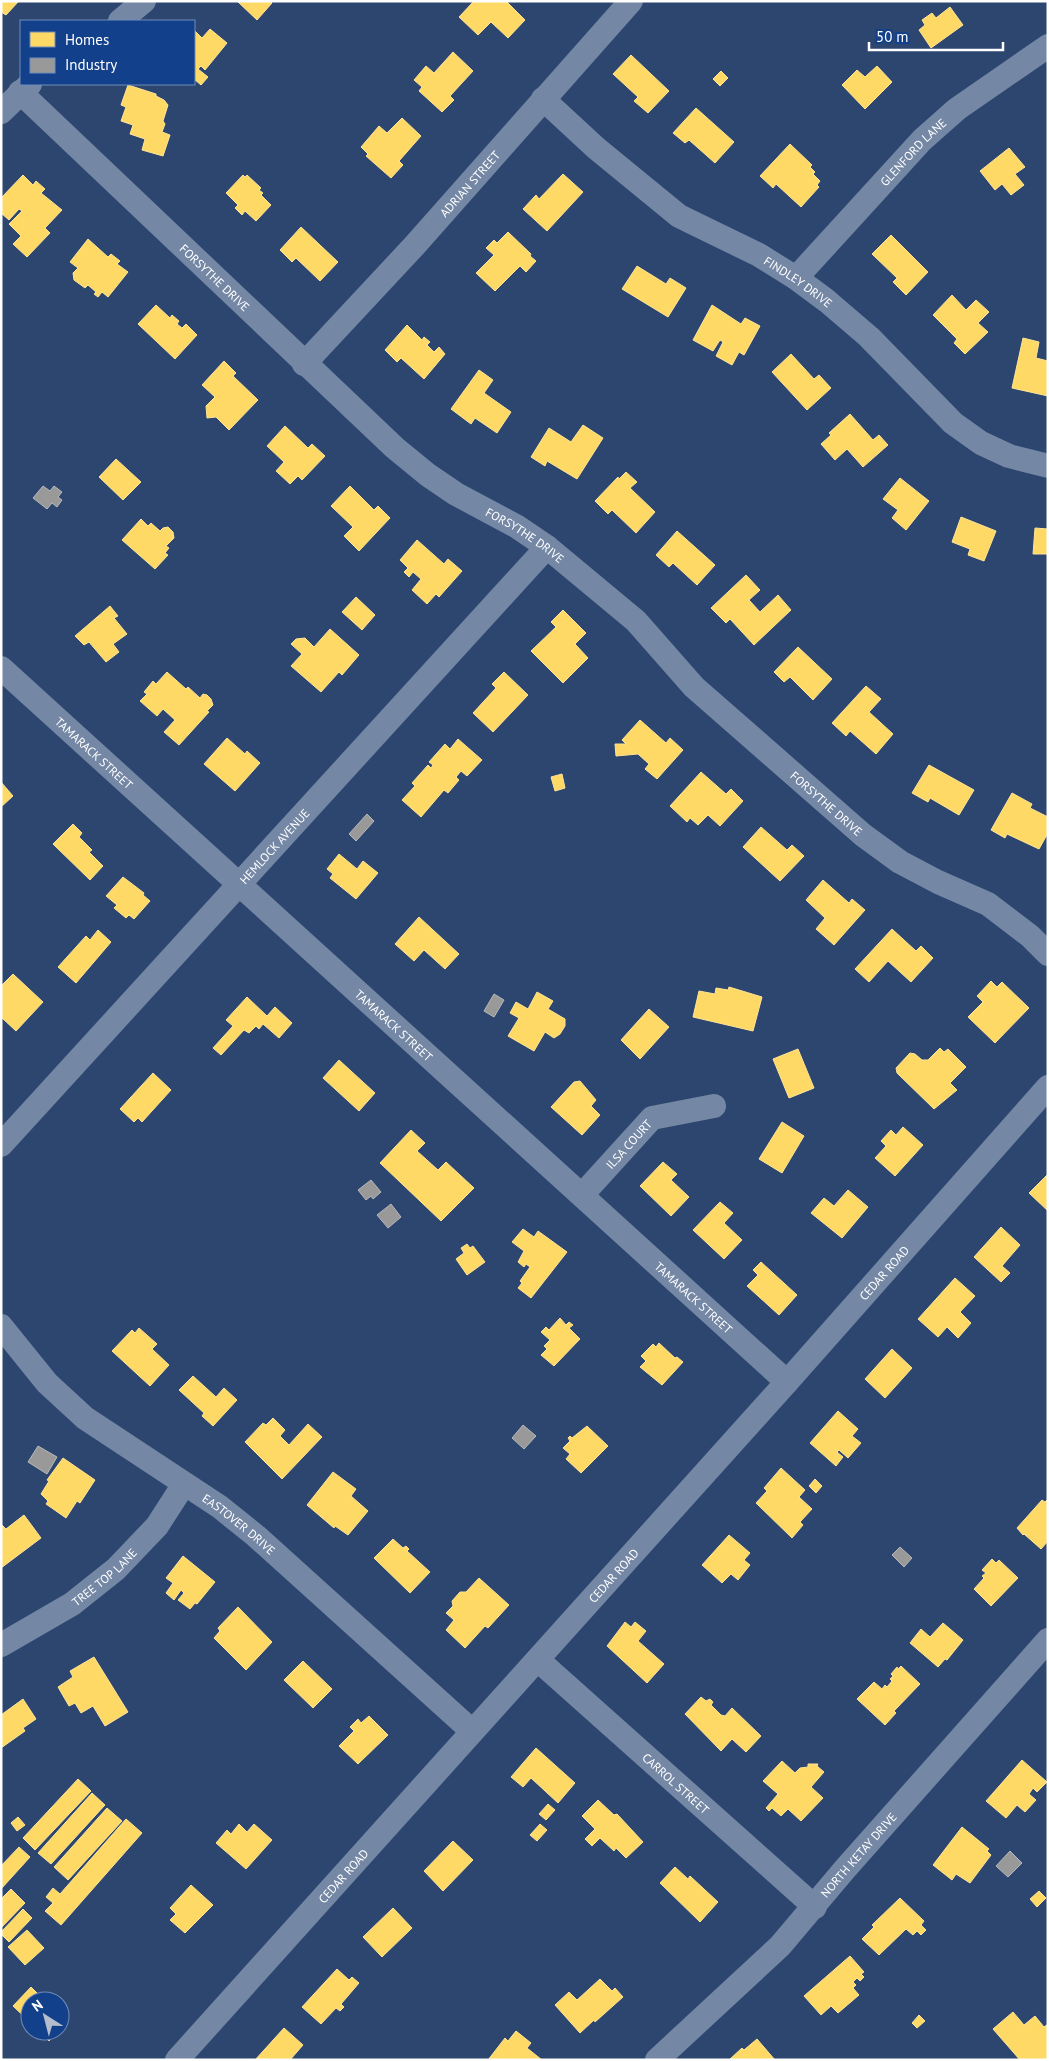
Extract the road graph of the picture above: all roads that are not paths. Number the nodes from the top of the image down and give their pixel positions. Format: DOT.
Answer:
graph roads {
  1 [pos="144,1"];
  2 [pos="632,1"];
  3 [pos="121,20"];
  4 [pos="1048,46"];
  5 [pos="25,88"];
  6 [pos="543,99"];
  7 [pos="1,112"];
  8 [pos="796,278"];
  9 [pos="304,364"];
  10 [pos="1048,466"];
  11 [pos="547,547"];
  12 [pos="1,668"];
  13 [pos="239,886"];
  14 [pos="1048,954"];
  15 [pos="1048,1088"];
  16 [pos="714,1106"];
  17 [pos="1,1146"];
  18 [pos="582,1195"];
  19 [pos="1,1326"];
  20 [pos="787,1382"];
  21 [pos="184,1484"];
  22 [pos="1048,1640"];
  23 [pos="1,1645"];
  24 [pos="538,1660"];
  25 [pos="472,1731"];
  26 [pos="815,1907"];
  27 [pos="177,2060"];
  28 [pos="657,2060"];
  1 -- 3 [label="street"];
  2 -- 6 [label="street, ADRIAN STREET"];
  4 -- 8 [label="street, GLENFORD LANE"];
  5 -- 7 [label="street"];
  5 -- 9 [label="street, FORSYTHE DRIVE"];
  6 -- 8 [label="street, FINDLEY DRIVE"];
  6 -- 9 [label="street, ADRIAN STREET"];
  8 -- 10 [label="street, FINDLEY DRIVE"];
  9 -- 11 [label="street, FORSYTHE DRIVE"];
  11 -- 13 [label="street, HEMLOCK AVENUE"];
  11 -- 14 [label="street, FORSYTHE DRIVE"];
  12 -- 13 [label="street, TAMARACK STREET"];
  13 -- 17 [label="street, HEMLOCK AVENUE"];
  13 -- 18 [label="street, TAMARACK STREET"];
  15 -- 20 [label="street, CEDAR ROAD"];
  16 -- 18 [label="street, ILSA COURT"];
  18 -- 20 [label="street, TAMARACK STREET"];
  19 -- 21 [label="street, EASTOVER DRIVE"];
  20 -- 24 [label="street, CEDAR ROAD"];
  21 -- 23 [label="street, TREE TOP LANE"];
  21 -- 25 [label="street, EASTOVER DRIVE"];
  22 -- 26 [label="street, NORTH KETAY DRIVE"];
  24 -- 25 [label="street, CEDAR ROAD"];
  24 -- 26 [label="street, CARROL STREET"];
  25 -- 27 [label="street, CEDAR ROAD"];
  26 -- 28 [label="street, NORTH KETAY DRIVE"];
}
